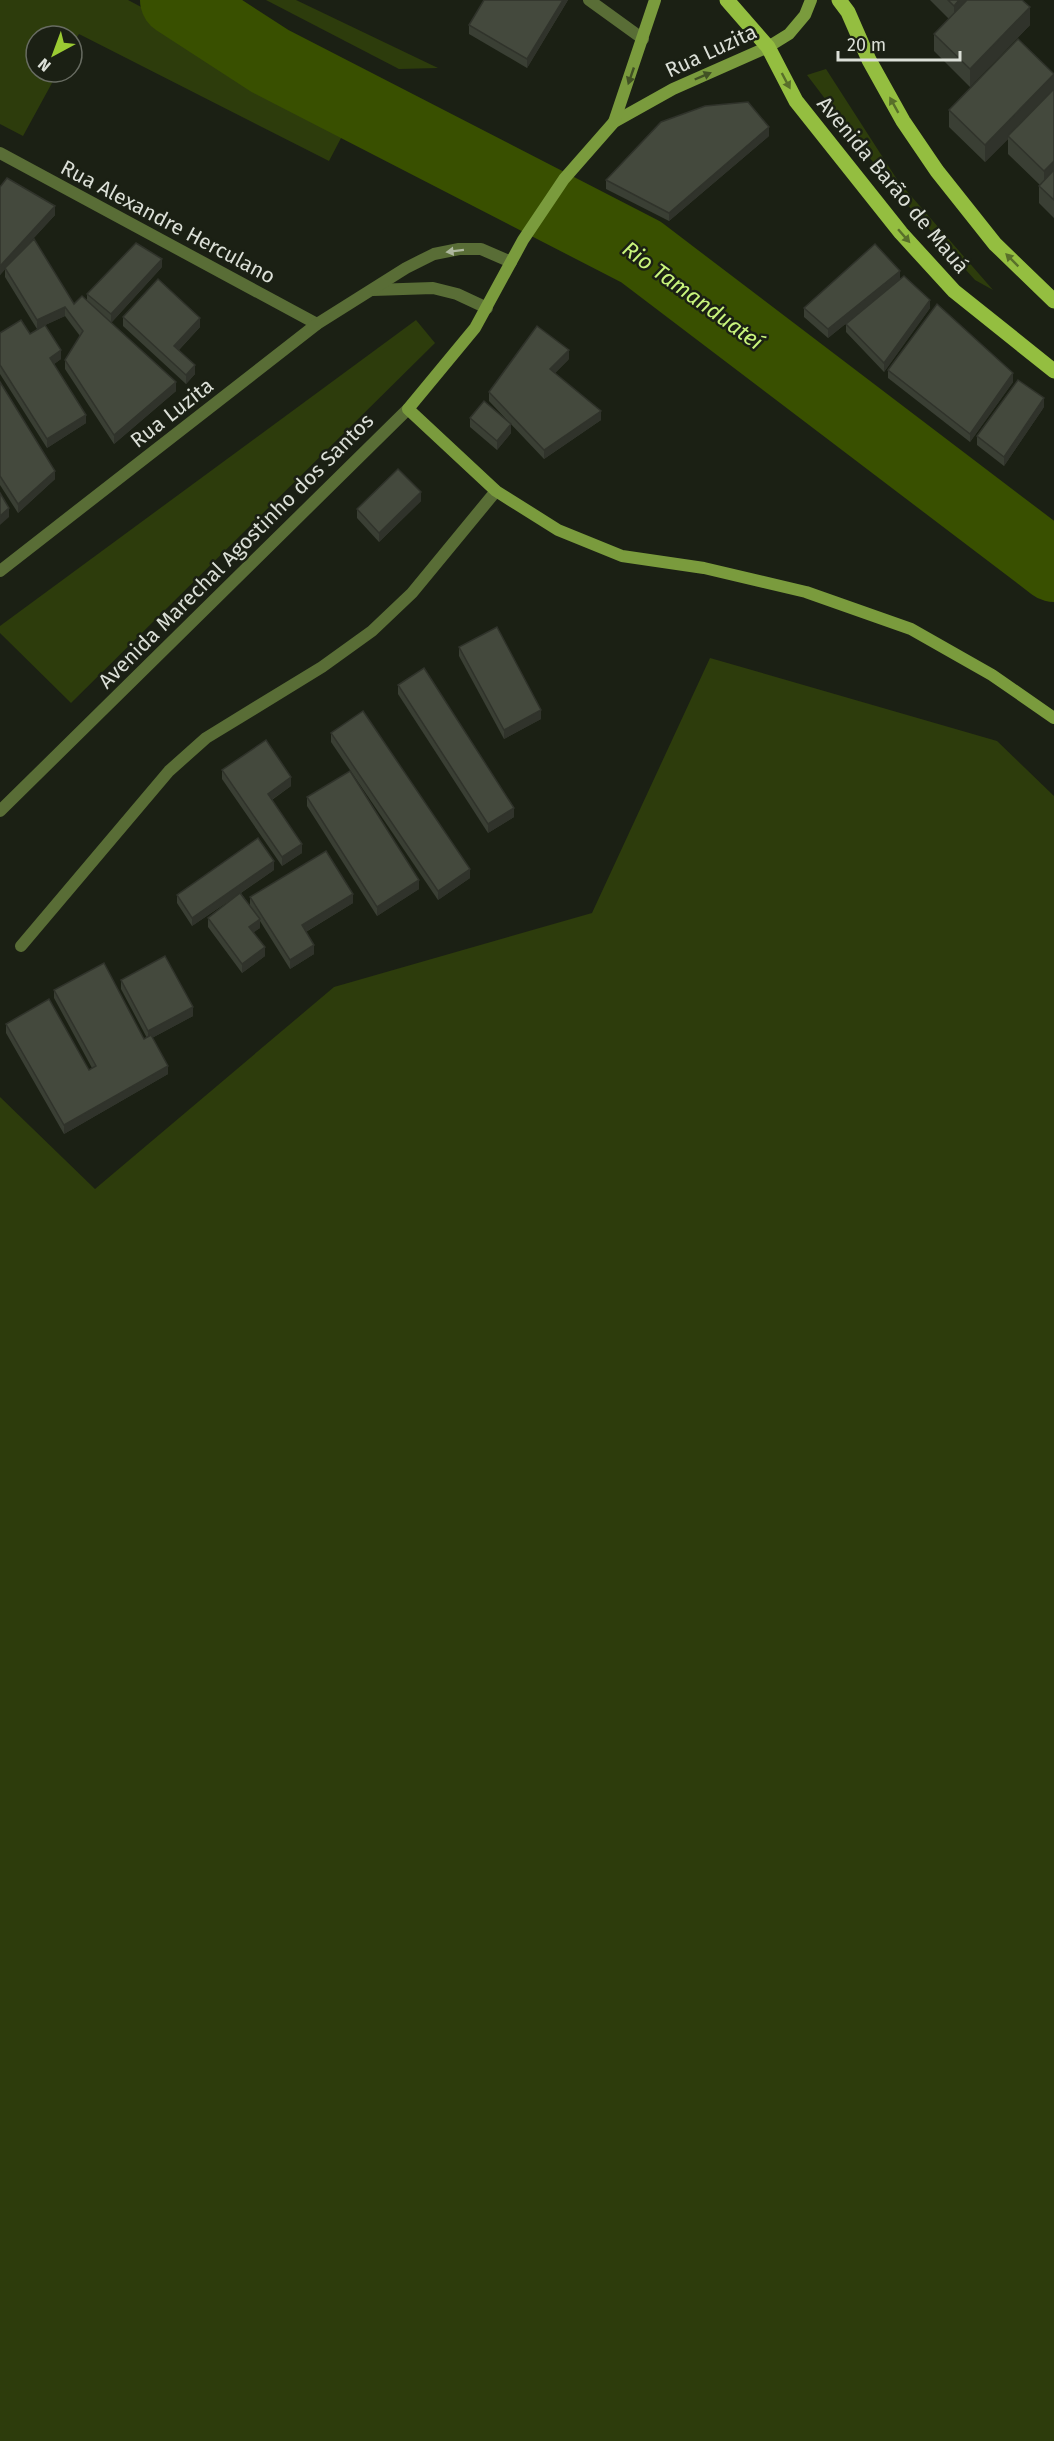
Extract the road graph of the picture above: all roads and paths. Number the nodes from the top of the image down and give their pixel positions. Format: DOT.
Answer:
graph roads {
  1 [pos="589,0"];
  2 [pos="655,0"];
  3 [pos="727,0"];
  4 [pos="811,0"];
  5 [pos="839,0"];
  6 [pos="643,39"];
  7 [pos="768,47"];
  8 [pos="615,123"];
  9 [pos="0,153"];
  10 [pos="511,262"];
  11 [pos="372,290"];
  12 [pos="1054,301"];
  13 [pos="487,308"];
  14 [pos="317,324"];
  15 [pos="1054,371"];
  16 [pos="408,409"];
  17 [pos="496,491"];
  18 [pos="0,571"];
  19 [pos="1054,718"];
  20 [pos="0,811"];
  21 [pos="21,946"];
  1 -- 6 [label="street"];
  2 -- 6 [label="street, Rua Luzita"];
  3 -- 7 [label="main road, Avenida Barão de Mauá"];
  4 -- 7 [label="street, Rua Luzita"];
  12 -- 5 [label="main road, Avenida Barão de Mauá, one-way"];
  6 -- 8 [label="street, Rua Luzita, one-way"];
  8 -- 7 [label="street, Rua Luzita, one-way"];
  7 -- 15 [label="main road, Avenida Barão de Mauá, one-way"];
  8 -- 10 [label="street, Rua Luzita"];
  9 -- 14 [label="street, Rua Alexandre Herculano"];
  10 -- 11 [label="street, Rua Luzita, one-way"];
  10 -- 13 [label="street, Rua Luzita"];
  11 -- 13 [label="street, Rua Luzita"];
  11 -- 14 [label="street, Rua Luzita"];
  13 -- 16 [label="street, Avenida Marechal Agostinho dos Santos"];
  14 -- 18 [label="street, Rua Luzita"];
  16 -- 17 [label="street"];
  16 -- 20 [label="street, Avenida Marechal Agostinho dos Santos"];
  17 -- 19 [label="street"];
  17 -- 21 [label="street"];
}
